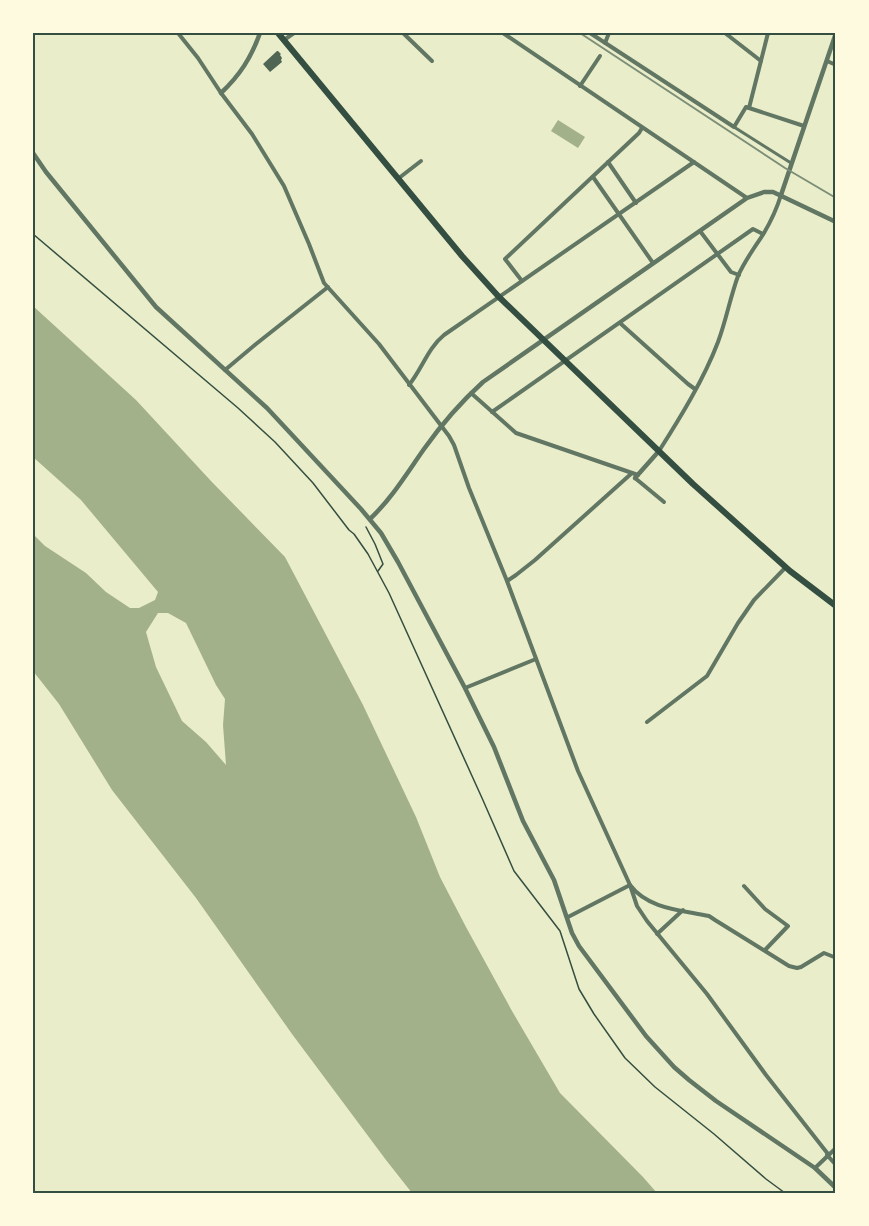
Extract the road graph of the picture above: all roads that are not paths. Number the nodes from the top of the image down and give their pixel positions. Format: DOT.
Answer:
graph roads {
  1 [pos="178,33"];
  2 [pos="261,33"];
  3 [pos="278,33"];
  4 [pos="294,33"];
  5 [pos="403,33"];
  6 [pos="503,33"];
  7 [pos="590,33"];
  8 [pos="609,33"];
  9 [pos="725,33"];
  10 [pos="768,33"];
  11 [pos="836,33"];
  12 [pos="284,40"];
  13 [pos="605,43"];
  14 [pos="600,56"];
  15 [pos="432,61"];
  16 [pos="761,61"];
  17 [pos="826,61"];
  18 [pos="836,65"];
  19 [pos="580,86"];
  20 [pos="221,93"];
  21 [pos="749,108"];
  22 [pos="734,127"];
  23 [pos="805,127"];
  24 [pos="642,128"];
  25 [pos="33,153"];
  26 [pos="421,161"];
  27 [pos="608,162"];
  28 [pos="694,162"];
  29 [pos="792,163"];
  30 [pos="593,177"];
  31 [pos="398,179"];
  32 [pos="781,195"];
  33 [pos="747,198"];
  34 [pos="636,203"];
  35 [pos="619,214"];
  36 [pos="836,222"];
  37 [pos="700,231"];
  38 [pos="763,234"];
  39 [pos="718,254"];
  40 [pos="653,263"];
  41 [pos="739,275"];
  42 [pos="522,281"];
  43 [pos="328,287"];
  44 [pos="499,297"];
  45 [pos="620,322"];
  46 [pos="543,339"];
  47 [pos="565,361"];
  48 [pos="225,370"];
  49 [pos="410,385"];
  50 [pos="695,389"];
  51 [pos="471,393"];
  52 [pos="492,412"];
  53 [pos="441,426"];
  54 [pos="658,451"];
  55 [pos="635,475"];
  56 [pos="664,502"];
  57 [pos="370,519"];
  58 [pos="786,567"];
  59 [pos="507,581"];
  60 [pos="836,606"];
  61 [pos="536,659"];
  62 [pos="465,688"];
  63 [pos="647,722"];
  64 [pos="630,885"];
  65 [pos="744,886"];
  66 [pos="683,910"];
  67 [pos="568,917"];
  68 [pos="657,934"];
  69 [pos="765,950"];
  70 [pos="836,956"];
  71 [pos="836,1148"];
  72 [pos="828,1155"];
  73 [pos="836,1165"];
  74 [pos="814,1168"];
  75 [pos="836,1188"];
  1 -- 20 [label="street"];
  2 -- 20 [label="street"];
  3 -- 12 [label="main road"];
  4 -- 12 [label="street"];
  5 -- 15 [label="street"];
  6 -- 19 [label="street"];
  7 -- 13 [label="street"];
  8 -- 13 [label="street"];
  9 -- 16 [label="street"];
  10 -- 16 [label="street"];
  11 -- 17 [label="street"];
  12 -- 31 [label="main road"];
  13 -- 22 [label="street"];
  14 -- 19 [label="street"];
  16 -- 21 [label="street"];
  17 -- 18 [label="street"];
  17 -- 23 [label="street"];
  19 -- 24 [label="street"];
  20 -- 43 [label="street"];
  21 -- 22 [label="street"];
  21 -- 23 [label="street"];
  22 -- 29 [label="street"];
  23 -- 29 [label="street"];
  24 -- 27 [label="street"];
  24 -- 28 [label="street"];
  25 -- 48 [label="street"];
  26 -- 31 [label="street"];
  27 -- 30 [label="street"];
  27 -- 34 [label="street"];
  28 -- 33 [label="street"];
  28 -- 34 [label="street"];
  29 -- 32 [label="street"];
  30 -- 35 [label="street"];
  30 -- 42 [label="street"];
  31 -- 44 [label="main road"];
  32 -- 33 [label="street"];
  32 -- 36 [label="street"];
  32 -- 38 [label="street"];
  33 -- 37 [label="street"];
  34 -- 35 [label="street"];
  35 -- 40 [label="street"];
  35 -- 42 [label="street"];
  37 -- 39 [label="street"];
  37 -- 40 [label="street"];
  38 -- 39 [label="street"];
  38 -- 41 [label="street"];
  39 -- 41 [label="street"];
  39 -- 45 [label="street"];
  40 -- 46 [label="street"];
  41 -- 50 [label="street"];
  42 -- 44 [label="street"];
  43 -- 48 [label="street"];
  43 -- 49 [label="street"];
  44 -- 46 [label="main road"];
  44 -- 49 [label="street"];
  45 -- 47 [label="street"];
  45 -- 50 [label="street"];
  46 -- 47 [label="main road"];
  46 -- 51 [label="street"];
  47 -- 52 [label="street"];
  47 -- 54 [label="main road"];
  48 -- 57 [label="street"];
  49 -- 53 [label="street"];
  50 -- 54 [label="street"];
  51 -- 52 [label="street"];
  51 -- 53 [label="street"];
  52 -- 55 [label="street"];
  53 -- 57 [label="street"];
  53 -- 59 [label="street"];
  54 -- 55 [label="street"];
  54 -- 58 [label="main road"];
  55 -- 56 [label="street"];
  55 -- 59 [label="street"];
  57 -- 62 [label="street"];
  58 -- 60 [label="main road"];
  58 -- 63 [label="street"];
  59 -- 61 [label="street"];
  61 -- 62 [label="street"];
  61 -- 64 [label="street"];
  62 -- 67 [label="street"];
  64 -- 66 [label="street"];
  64 -- 67 [label="street"];
  64 -- 68 [label="street"];
  65 -- 69 [label="street"];
  66 -- 68 [label="street"];
  66 -- 69 [label="street"];
  67 -- 74 [label="street"];
  68 -- 72 [label="street"];
  69 -- 70 [label="street"];
  71 -- 72 [label="street"];
  72 -- 73 [label="street"];
  72 -- 74 [label="street"];
  74 -- 75 [label="street"];
}
